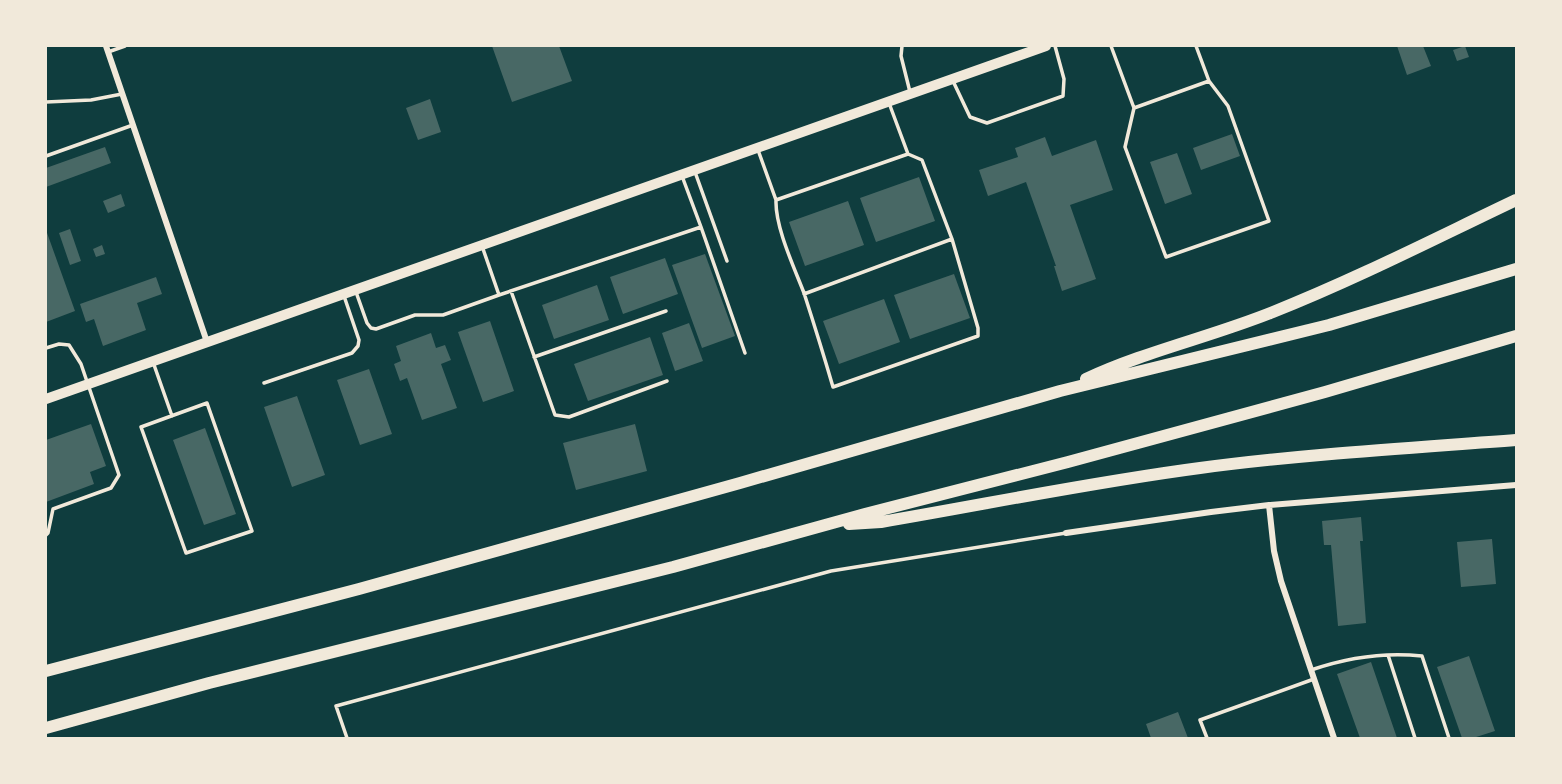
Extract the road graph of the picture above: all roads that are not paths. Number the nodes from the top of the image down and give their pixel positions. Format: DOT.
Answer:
graph roads {
  1 [pos="125,46"];
  2 [pos="902,46"];
  3 [pos="1046,46"];
  4 [pos="1055,46"];
  5 [pos="1111,46"];
  6 [pos="1196,46"];
  7 [pos="107,49"];
  8 [pos="953,79"];
  9 [pos="1209,81"];
  10 [pos="122,94"];
  11 [pos="910,94"];
  12 [pos="889,101"];
  13 [pos="46,102"];
  14 [pos="1133,108"];
  15 [pos="133,125"];
  16 [pos="757,148"];
  17 [pos="908,154"];
  18 [pos="46,156"];
  19 [pos="694,170"];
  20 [pos="681,174"];
  21 [pos="776,200"];
  22 [pos="1517,200"];
  23 [pos="701,227"];
  24 [pos="952,239"];
  25 [pos="481,245"];
  26 [pos="727,261"];
  27 [pos="1517,269"];
  28 [pos="355,290"];
  29 [pos="511,291"];
  30 [pos="343,294"];
  31 [pos="499,295"];
  32 [pos="804,295"];
  33 [pos="666,311"];
  34 [pos="1517,336"];
  35 [pos="207,342"];
  36 [pos="46,348"];
  37 [pos="744,353"];
  38 [pos="534,358"];
  39 [pos="152,361"];
  40 [pos="667,381"];
  41 [pos="264,383"];
  42 [pos="87,384"];
  43 [pos="1060,391"];
  44 [pos="46,399"];
  45 [pos="172,416"];
  46 [pos="1517,440"];
  47 [pos="1517,485"];
  48 [pos="1269,505"];
  49 [pos="824,525"];
  50 [pos="1066,533"];
  51 [pos="46,535"];
  52 [pos="1388,655"];
  53 [pos="1311,670"];
  54 [pos="46,671"];
  55 [pos="1314,679"];
  56 [pos="46,728"];
  57 [pos="347,738"];
  58 [pos="1207,738"];
  59 [pos="1334,738"];
  60 [pos="1415,738"];
  61 [pos="1449,738"];
  1 -- 7 [label="lane"];
  2 -- 11 [label="lane"];
  3 -- 8 [label="main road"];
  4 -- 8 [label="lane"];
  5 -- 14 [label="lane"];
  6 -- 9 [label="lane"];
  7 -- 10 [label="street"];
  8 -- 11 [label="main road"];
  9 -- 14 [label="lane"];
  9 -- 14 [label="lane"];
  10 -- 13 [label="lane"];
  10 -- 15 [label="street"];
  11 -- 12 [label="main road"];
  12 -- 16 [label="main road"];
  12 -- 17 [label="lane"];
  15 -- 18 [label="lane"];
  15 -- 35 [label="street"];
  16 -- 19 [label="main road"];
  16 -- 21 [label="lane"];
  17 -- 21 [label="lane"];
  17 -- 24 [label="lane"];
  19 -- 20 [label="main road"];
  19 -- 26 [label="lane"];
  20 -- 23 [label="lane"];
  20 -- 25 [label="main road"];
  21 -- 32 [label="lane"];
  22 -- 43 [label="highway"];
  23 -- 29 [label="lane"];
  23 -- 37 [label="lane"];
  24 -- 32 [label="lane"];
  24 -- 32 [label="lane"];
  25 -- 28 [label="main road"];
  25 -- 31 [label="lane"];
  27 -- 43 [label="highway"];
  28 -- 30 [label="main road"];
  28 -- 31 [label="lane"];
  29 -- 31 [label="lane"];
  29 -- 38 [label="lane"];
  30 -- 35 [label="main road"];
  30 -- 41 [label="lane"];
  33 -- 38 [label="lane"];
  34 -- 49 [label="highway"];
  35 -- 39 [label="main road"];
  36 -- 42 [label="lane"];
  38 -- 40 [label="lane"];
  39 -- 42 [label="main road"];
  39 -- 45 [label="lane"];
  42 -- 44 [label="main road"];
  42 -- 51 [label="lane"];
  43 -- 54 [label="highway"];
  45 -- 45 [label="lane"];
  46 -- 49 [label="highway"];
  47 -- 48 [label="street"];
  48 -- 50 [label="street"];
  48 -- 53 [label="street"];
  49 -- 56 [label="highway"];
  50 -- 57 [label="lane"];
  52 -- 53 [label="lane"];
  52 -- 60 [label="lane"];
  52 -- 61 [label="lane"];
  53 -- 55 [label="street"];
  55 -- 58 [label="lane"];
  55 -- 59 [label="street"];
}
